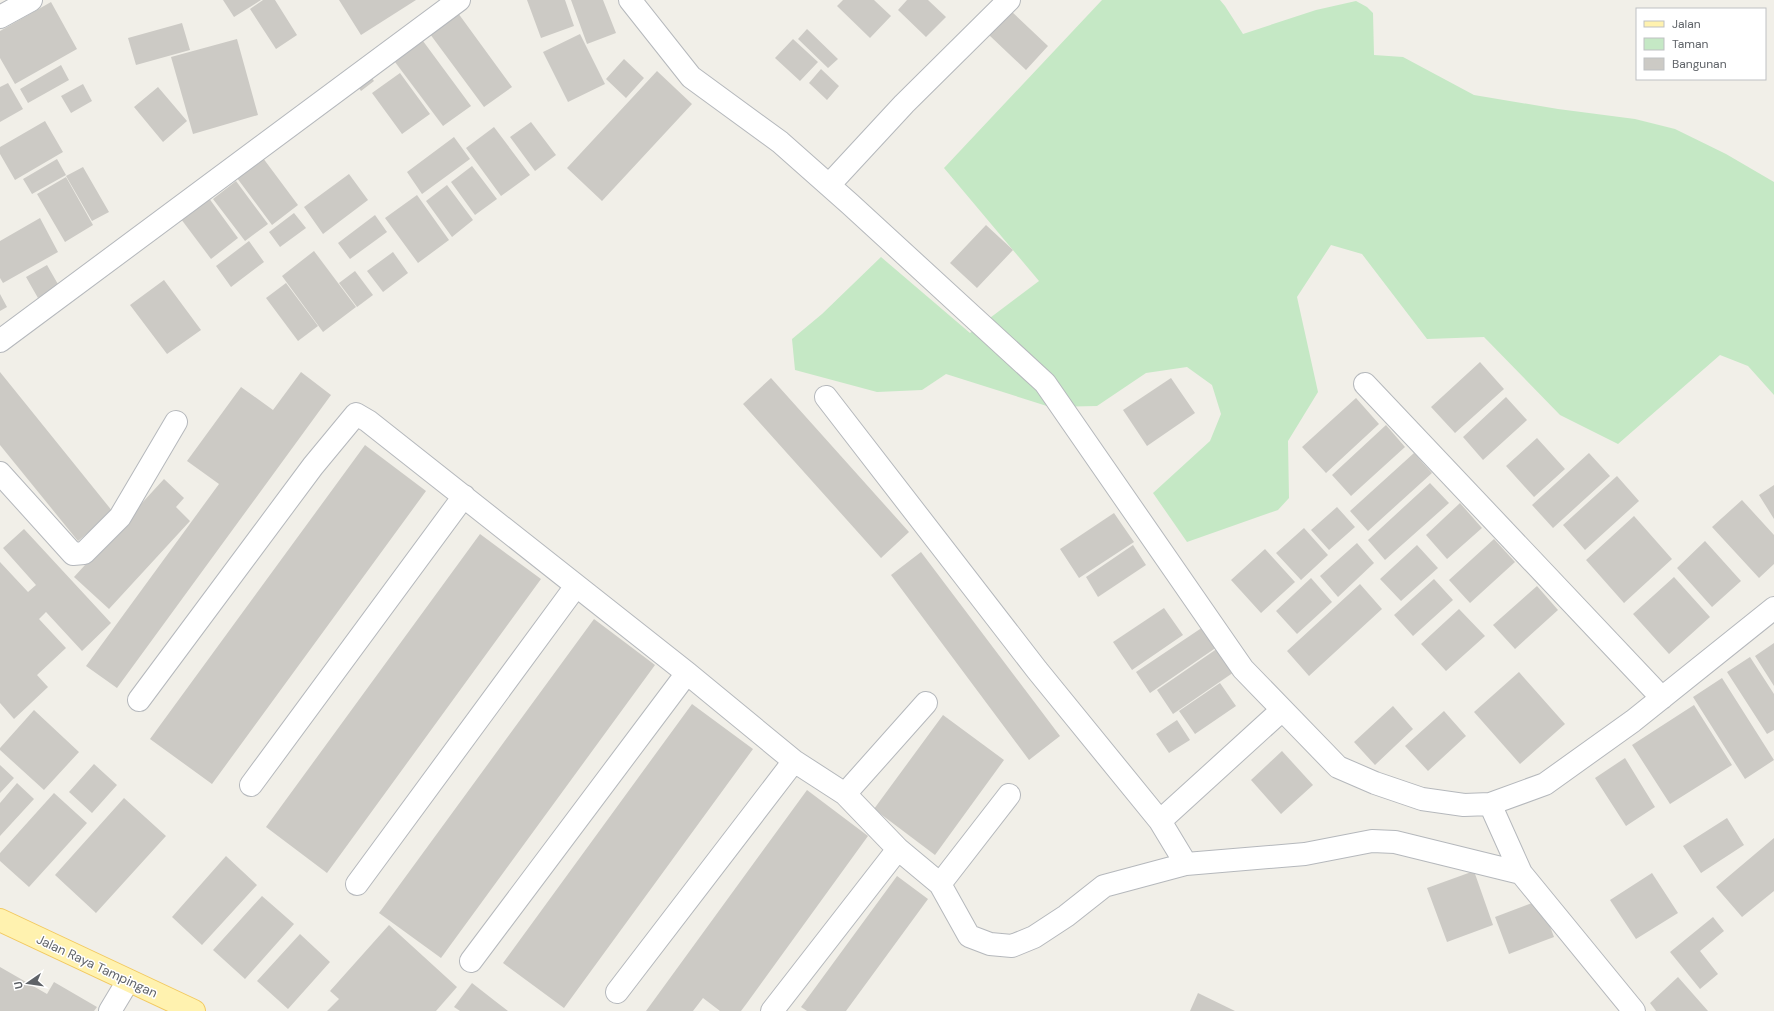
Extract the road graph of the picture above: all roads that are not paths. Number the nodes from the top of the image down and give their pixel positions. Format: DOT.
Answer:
graph roads {
  1 [pos="31,0"];
  2 [pos="630,0"];
  3 [pos="1009,0"];
  4 [pos="456,1"];
  5 [pos="0,17"];
  6 [pos="829,185"];
  7 [pos="0,341"];
  8 [pos="1366,384"];
  9 [pos="826,396"];
  10 [pos="176,422"];
  11 [pos="0,473"];
  12 [pos="464,496"];
  13 [pos="576,586"];
  14 [pos="1774,608"];
  15 [pos="687,673"];
  16 [pos="1662,698"];
  17 [pos="139,700"];
  18 [pos="926,703"];
  19 [pos="1282,710"];
  20 [pos="794,761"];
  21 [pos="251,785"];
  22 [pos="846,794"];
  23 [pos="1009,795"];
  24 [pos="1490,804"];
  25 [pos="1160,821"];
  26 [pos="898,849"];
  27 [pos="1186,864"];
  28 [pos="1521,873"];
  29 [pos="358,884"];
  30 [pos="940,884"];
  31 [pos="0,920"];
  32 [pos="471,961"];
  33 [pos="128,980"];
  34 [pos="617,992"];
  35 [pos="110,1011"];
  36 [pos="194,1011"];
  37 [pos="772,1011"];
  38 [pos="1634,1011"];
  1 -- 5 [label="street"];
  2 -- 6 [label="street"];
  3 -- 6 [label="street"];
  4 -- 7 [label="street"];
  6 -- 19 [label="street"];
  8 -- 16 [label="street"];
  9 -- 25 [label="street"];
  10 -- 11 [label="street"];
  12 -- 13 [label="street"];
  12 -- 17 [label="street"];
  12 -- 21 [label="street"];
  13 -- 15 [label="street"];
  13 -- 29 [label="street"];
  14 -- 16 [label="street"];
  15 -- 20 [label="street"];
  15 -- 32 [label="street"];
  16 -- 24 [label="street"];
  18 -- 22 [label="street"];
  19 -- 24 [label="street"];
  19 -- 25 [label="street"];
  20 -- 22 [label="street"];
  20 -- 34 [label="street"];
  22 -- 26 [label="street"];
  23 -- 30 [label="street"];
  24 -- 28 [label="street"];
  25 -- 27 [label="street"];
  26 -- 30 [label="street"];
  26 -- 37 [label="street"];
  27 -- 28 [label="street"];
  27 -- 30 [label="street"];
  28 -- 38 [label="street"];
  31 -- 33 [label="main road, Jalan Raya Tampingan"];
  33 -- 35 [label="street"];
  33 -- 36 [label="main road, Jalan Raya Tampingan"];
}
